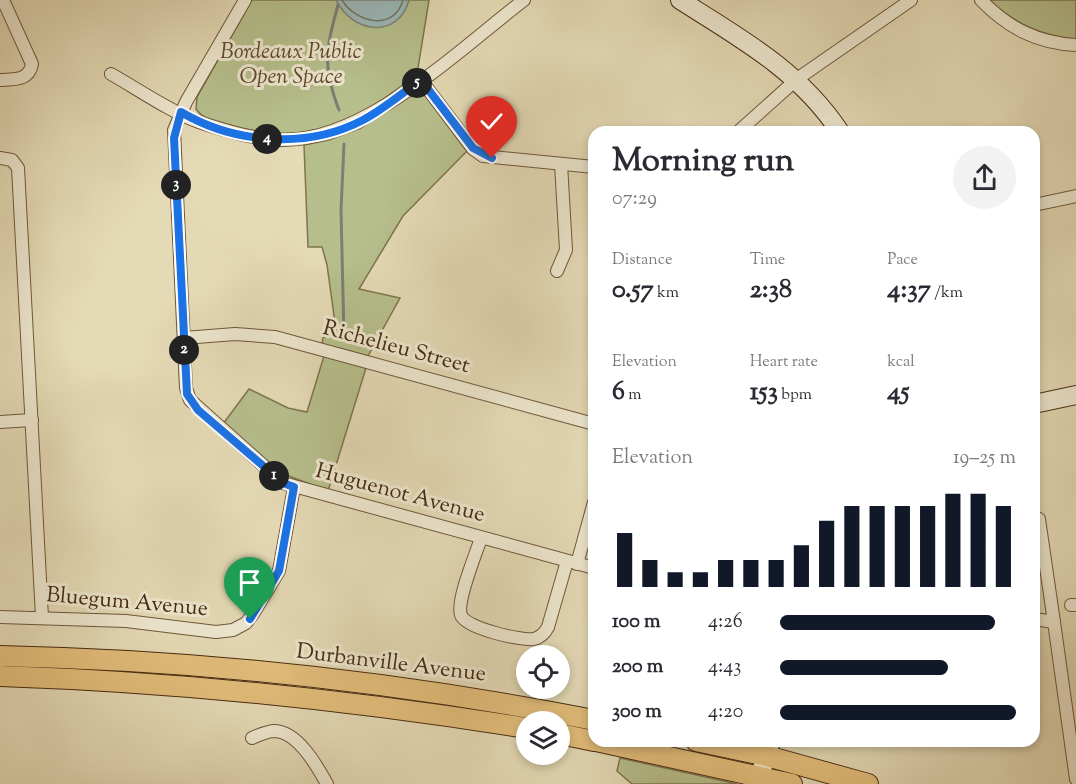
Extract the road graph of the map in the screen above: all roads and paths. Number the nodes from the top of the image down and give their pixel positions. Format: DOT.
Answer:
graph roads {
  1 [pos="3,0"];
  2 [pos="245,0"];
  3 [pos="524,0"];
  4 [pos="680,0"];
  5 [pos="911,0"];
  6 [pos="981,0"];
  7 [pos="1076,45"];
  8 [pos="111,74"];
  9 [pos="797,79"];
  10 [pos="0,80"];
  11 [pos="421,80"];
  12 [pos="181,112"];
  13 [pos="745,126"];
  14 [pos="835,126"];
  15 [pos="0,158"];
  16 [pos="561,164"];
  17 [pos="588,166"];
  18 [pos="1076,196"];
  19 [pos="1040,204"];
  20 [pos="557,272"];
  21 [pos="184,338"];
  22 [pos="1076,395"];
  23 [pos="1040,403"];
  24 [pos="32,420"];
  25 [pos="0,422"];
  26 [pos="588,422"];
  27 [pos="294,487"];
  28 [pos="588,518"];
  29 [pos="1040,526"];
  30 [pos="481,538"];
  31 [pos="572,562"];
  32 [pos="588,566"];
  33 [pos="0,617"];
  34 [pos="42,617"];
  35 [pos="1040,620"];
  36 [pos="1054,622"];
  37 [pos="0,656"];
  38 [pos="0,676"];
  39 [pos="588,719"];
  40 [pos="516,726"];
  41 [pos="570,736"];
  42 [pos="252,738"];
  43 [pos="588,740"];
  44 [pos="620,747"];
  45 [pos="751,747"];
  46 [pos="769,749"];
  47 [pos="1076,779"];
  48 [pos="759,780"];
  49 [pos="327,784"];
  50 [pos="792,784"];
  51 [pos="868,784"];
  1 -- 10 [label="street"];
  2 -- 12 [label="street, Huguenot Avenue"];
  3 -- 11 [label="street"];
  4 -- 9 [label="street"];
  5 -- 9 [label="street"];
  6 -- 7 [label="street"];
  8 -- 12 [label="street"];
  9 -- 13 [label="street"];
  9 -- 14 [label="street"];
  11 -- 12 [label="street"];
  11 -- 16 [label="street"];
  12 -- 21 [label="street, Huguenot Avenue"];
  15 -- 24 [label="street"];
  16 -- 17 [label="street"];
  16 -- 20 [label="street"];
  18 -- 19 [label="street"];
  21 -- 26 [label="street, Richelieu Street"];
  21 -- 27 [label="street, Huguenot Avenue"];
  22 -- 23 [label="street"];
  24 -- 25 [label="street"];
  24 -- 34 [label="street"];
  27 -- 30 [label="street, Huguenot Avenue"];
  27 -- 34 [label="street, Bluegum Avenue"];
  28 -- 31 [label="street"];
  29 -- 36 [label="street"];
  30 -- 31 [label="street, Huguenot Avenue"];
  30 -- 31 [label="street"];
  31 -- 32 [label="street, Huguenot Avenue"];
  33 -- 34 [label="street, Bluegum Avenue"];
  35 -- 36 [label="street"];
  36 -- 47 [label="street"];
  37 -- 39 [label="main road, Durbanville Avenue"];
  38 -- 40 [label="main road, Durbanville Avenue"];
  41 -- 43 [label="main road"];
  42 -- 49 [label="street"];
  44 -- 48 [label="main road"];
  45 -- 46 [label="main road"];
  46 -- 48 [label="street"];
  46 -- 51 [label="main road"];
  48 -- 50 [label="main road"];
}
